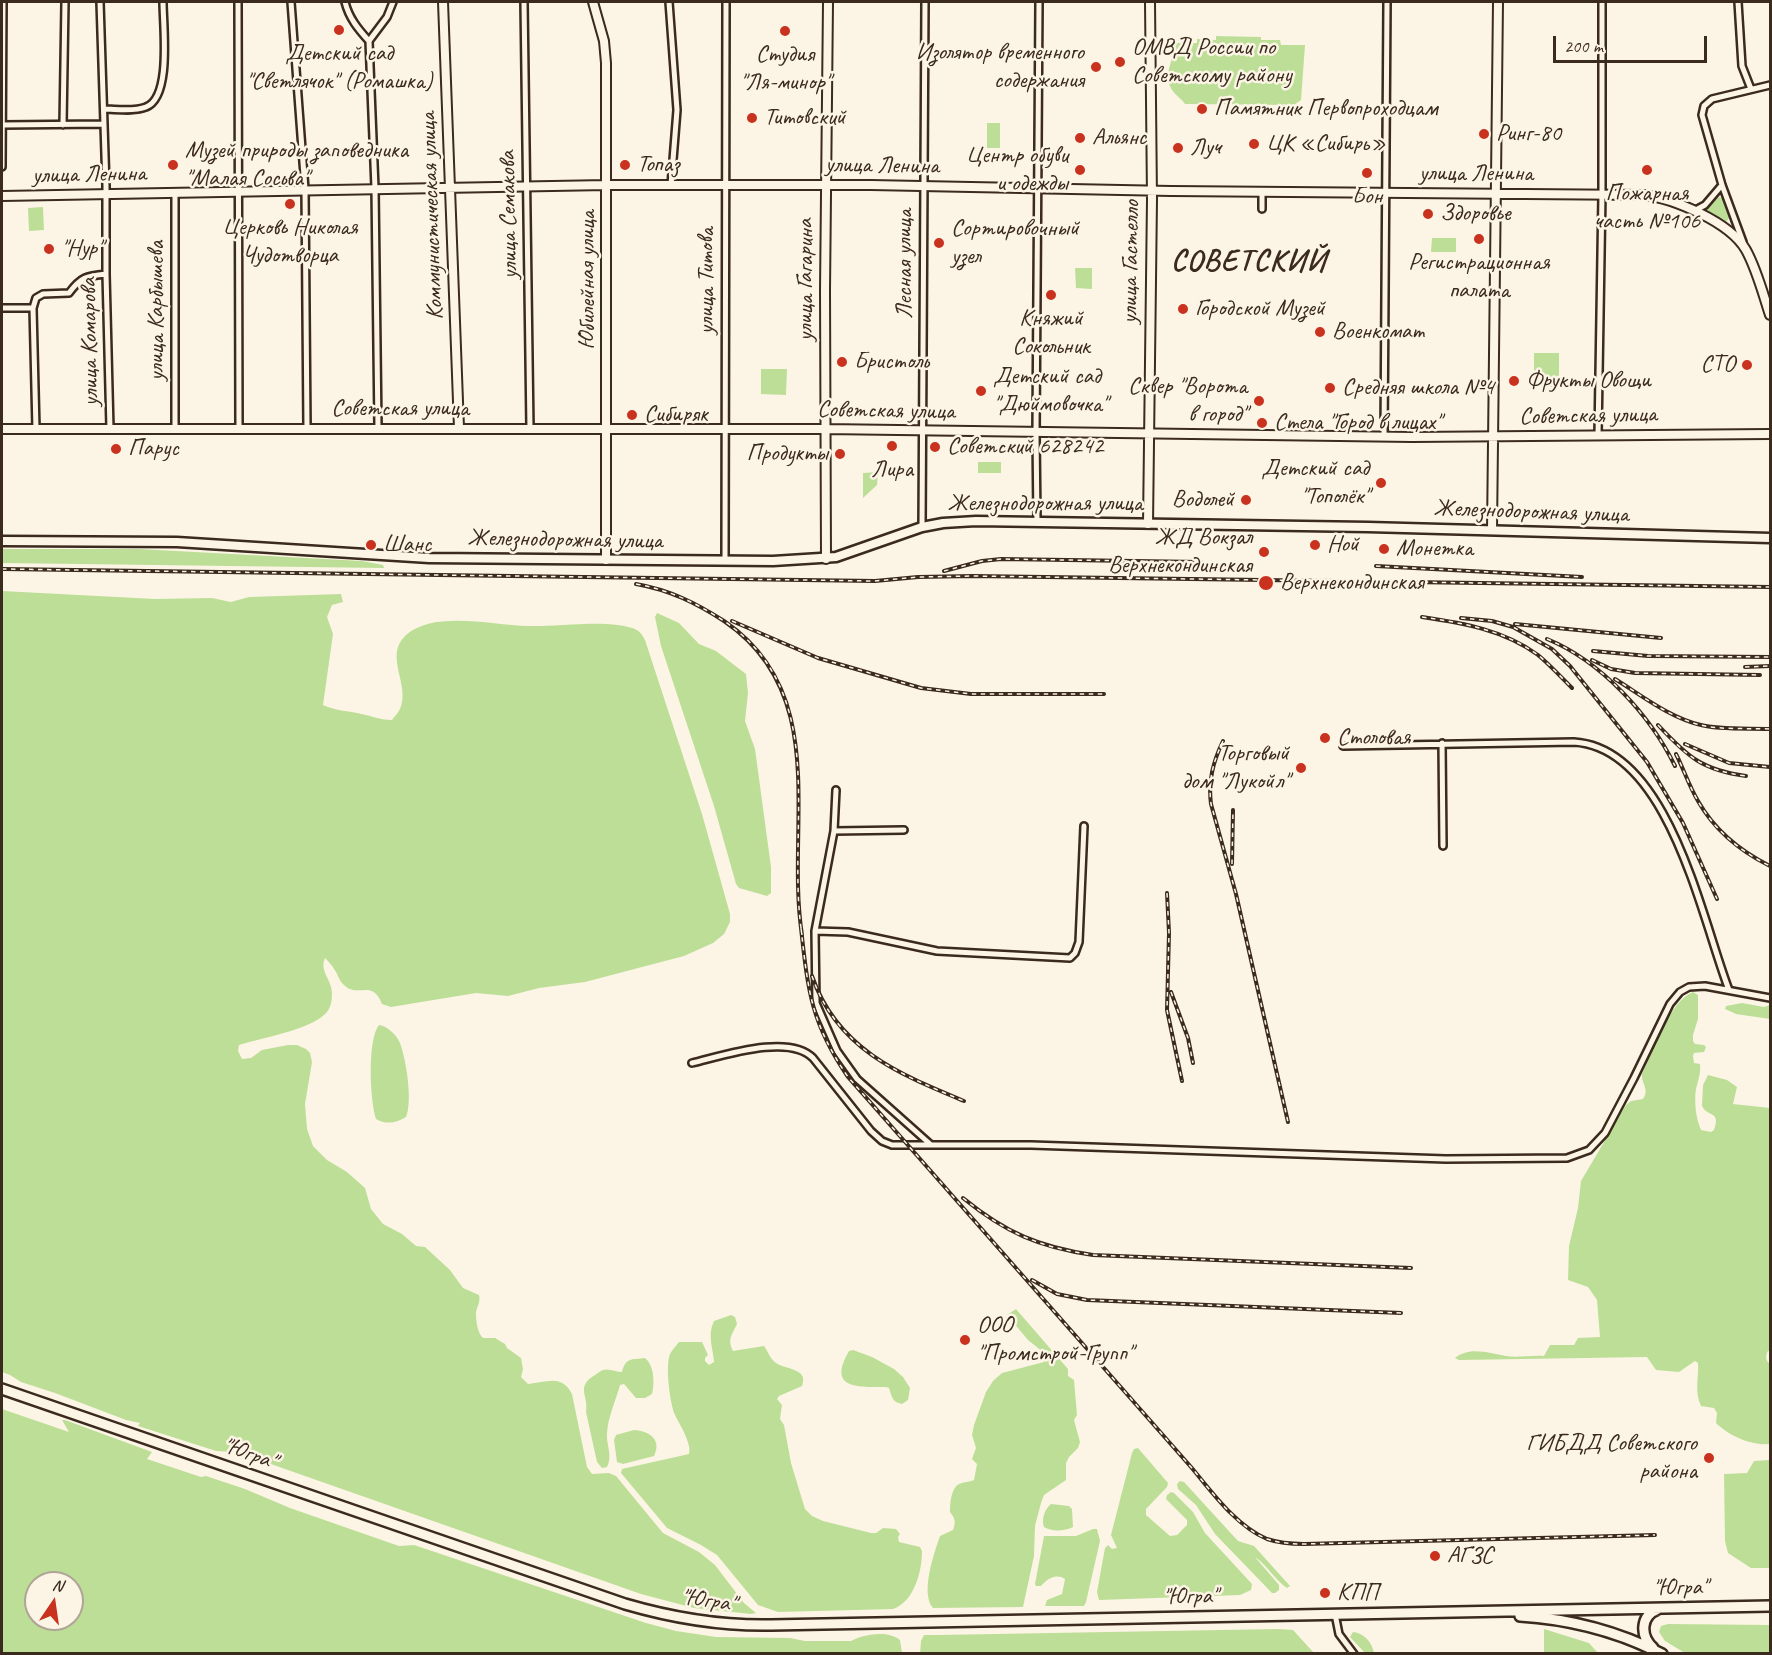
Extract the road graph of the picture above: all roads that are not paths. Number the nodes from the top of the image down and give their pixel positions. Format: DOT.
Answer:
graph roads {
  1 [pos="3,2"];
  2 [pos="65,2"];
  3 [pos="100,2"];
  4 [pos="164,2"];
  5 [pos="238,2"];
  6 [pos="291,2"];
  7 [pos="345,2"];
  8 [pos="393,2"];
  9 [pos="443,2"];
  10 [pos="524,2"];
  11 [pos="593,2"];
  12 [pos="669,2"];
  13 [pos="726,2"];
  14 [pos="828,2"];
  15 [pos="925,2"];
  16 [pos="1039,2"];
  17 [pos="1150,2"];
  18 [pos="1387,2"];
  19 [pos="1498,2"];
  20 [pos="1602,2"];
  21 [pos="1738,2"];
  22 [pos="369,41"];
  23 [pos="1770,86"];
  24 [pos="1751,89"];
  25 [pos="104,109"];
  26 [pos="104,124"];
  27 [pos="2,125"];
  28 [pos="63,125"];
  29 [pos="2,167"];
  30 [pos="607,185"];
  31 [pos="671,185"];
  32 [pos="726,185"];
  33 [pos="826,185"];
  34 [pos="1722,185"];
  35 [pos="527,186"];
  36 [pos="923,186"];
  37 [pos="452,187"];
  38 [pos="375,188"];
  39 [pos="1038,188"];
  40 [pos="305,189"];
  41 [pos="239,190"];
  42 [pos="1152,190"];
  43 [pos="175,192"];
  44 [pos="1262,192"];
  45 [pos="1386,193"];
  46 [pos="1496,193"];
  47 [pos="1602,194"];
  48 [pos="106,195"];
  49 [pos="2,196"];
  50 [pos="1262,209"];
  51 [pos="1694,211"];
  52 [pos="1746,249"];
  53 [pos="106,274"];
  54 [pos="2,308"];
  55 [pos="33,308"];
  56 [pos="1770,315"];
  57 [pos="378,428"];
  58 [pos="459,428"];
  59 [pos="2,429"];
  60 [pos="36,429"];
  61 [pos="110,429"];
  62 [pos="175,429"];
  63 [pos="239,429"];
  64 [pos="307,429"];
  65 [pos="530,429"];
  66 [pos="607,429"];
  67 [pos="825,429"];
  68 [pos="725,430"];
  69 [pos="923,430"];
  70 [pos="1036,433"];
  71 [pos="1149,434"];
  72 [pos="1770,434"];
  73 [pos="1598,435"];
  74 [pos="1384,437"];
  75 [pos="1492,437"];
  76 [pos="1037,522"];
  77 [pos="1148,524"];
  78 [pos="922,527"];
  79 [pos="1492,530"];
  80 [pos="1770,538"];
  81 [pos="2,541"];
  82 [pos="826,558"];
  83 [pos="606,560"];
  84 [pos="725,561"];
  85 [pos="1442,743"];
  86 [pos="1343,746"];
  87 [pos="836,790"];
  88 [pos="1084,826"];
  89 [pos="904,830"];
  90 [pos="834,831"];
  91 [pos="1443,846"];
  92 [pos="814,931"];
  93 [pos="1729,990"];
  94 [pos="1770,998"];
  95 [pos="692,1063"];
  96 [pos="930,1144"];
  97 [pos="2,1389"];
  98 [pos="1770,1606"];
  99 [pos="1666,1608"];
  100 [pos="1446,1612"];
  101 [pos="1335,1614"];
  102 [pos="1660,1652"];
  103 [pos="1354,1653"];
  1 -- 27 [label="street"];
  2 -- 28 [label="street"];
  3 -- 25 [label="street, улица Комарова"];
  4 -- 25 [label="street"];
  5 -- 41 [label="street"];
  6 -- 40 [label="street"];
  7 -- 22 [label="street"];
  8 -- 22 [label="street"];
  9 -- 37 [label="street, Коммунистическая улица"];
  10 -- 35 [label="street, улица Семакова"];
  11 -- 30 [label="street, Юбилейная улица"];
  12 -- 31 [label="street"];
  13 -- 32 [label="street, улица Титова"];
  14 -- 33 [label="street, улица Гагарина"];
  15 -- 36 [label="street, Лесная улица"];
  16 -- 39 [label="street"];
  17 -- 42 [label="street, улица Гастелло"];
  18 -- 45 [label="street"];
  19 -- 46 [label="street"];
  20 -- 47 [label="street"];
  21 -- 24 [label="street"];
  22 -- 38 [label="street"];
  23 -- 24 [label="street"];
  24 -- 34 [label="street"];
  25 -- 26 [label="street, улица Комарова"];
  26 -- 28 [label="street"];
  26 -- 48 [label="street, улица Комарова"];
  27 -- 28 [label="street"];
  27 -- 29 [label="street"];
  30 -- 31 [label="street, улица Ленина"];
  30 -- 35 [label="street, улица Ленина"];
  30 -- 66 [label="street, Юбилейная улица"];
  31 -- 32 [label="street, улица Ленина"];
  32 -- 33 [label="street, улица Ленина"];
  32 -- 68 [label="street, улица Титова"];
  33 -- 36 [label="street, улица Ленина"];
  33 -- 67 [label="street, улица Гагарина"];
  34 -- 51 [label="street"];
  34 -- 52 [label="street"];
  35 -- 37 [label="street, улица Ленина"];
  35 -- 65 [label="street, улица Семакова"];
  36 -- 39 [label="street, улица Ленина"];
  36 -- 69 [label="street, Лесная улица"];
  37 -- 38 [label="street, улица Ленина"];
  37 -- 58 [label="street, Коммунистическая улица"];
  38 -- 40 [label="street, улица Ленина"];
  38 -- 57 [label="street"];
  39 -- 42 [label="street, улица Ленина"];
  39 -- 70 [label="street"];
  40 -- 41 [label="street, улица Ленина"];
  40 -- 64 [label="street"];
  41 -- 43 [label="street, улица Ленина"];
  41 -- 63 [label="street"];
  42 -- 44 [label="street, улица Ленина"];
  42 -- 71 [label="street, улица Гастелло"];
  43 -- 48 [label="street, улица Ленина"];
  43 -- 62 [label="street, улица Карбышева"];
  44 -- 45 [label="street, улица Ленина"];
  44 -- 50 [label="street"];
  45 -- 46 [label="street, улица Ленина"];
  45 -- 74 [label="street"];
  46 -- 47 [label="street, улица Ленина"];
  46 -- 75 [label="street"];
  47 -- 51 [label="street, улица Ленина"];
  47 -- 73 [label="street"];
  48 -- 49 [label="street, улица Ленина"];
  48 -- 53 [label="street, улица Комарова"];
  51 -- 52 [label="street, улица Ленина"];
  52 -- 56 [label="street"];
  53 -- 55 [label="street"];
  53 -- 61 [label="street, улица Комарова"];
  54 -- 55 [label="street"];
  55 -- 60 [label="street"];
  57 -- 58 [label="street, Советская улица"];
  57 -- 64 [label="street, Советская улица"];
  58 -- 65 [label="street, Советская улица"];
  59 -- 60 [label="street, Советская улица"];
  60 -- 61 [label="street, Советская улица"];
  61 -- 62 [label="street, Советская улица"];
  62 -- 63 [label="street, Советская улица"];
  63 -- 64 [label="street, Советская улица"];
  65 -- 66 [label="street, Советская улица"];
  66 -- 68 [label="street, Советская улица"];
  66 -- 83 [label="street, Юбилейная улица"];
  67 -- 68 [label="street, Советская улица"];
  67 -- 69 [label="street, Советская улица"];
  67 -- 82 [label="street, улица Гагарина"];
  68 -- 84 [label="street, улица Титова"];
  69 -- 70 [label="street, Советская улица"];
  69 -- 78 [label="street, Лесная улица"];
  70 -- 71 [label="street, Советская улица"];
  70 -- 76 [label="street"];
  71 -- 74 [label="street, Советская улица"];
  71 -- 77 [label="street, улица Гастелло"];
  72 -- 73 [label="street, Советская улица"];
  73 -- 75 [label="street, Советская улица"];
  74 -- 75 [label="street, Советская улица"];
  75 -- 79 [label="street"];
  76 -- 77 [label="main road, Железнодорожная улица"];
  76 -- 78 [label="main road, Железнодорожная улица"];
  77 -- 79 [label="main road, Железнодорожная улица"];
  78 -- 82 [label="main road, Железнодорожная улица"];
  79 -- 80 [label="main road, Железнодорожная улица"];
  81 -- 83 [label="main road, Железнодорожная улица"];
  82 -- 84 [label="main road, Железнодорожная улица"];
  83 -- 84 [label="main road, Железнодорожная улица"];
  85 -- 86 [label="street"];
  85 -- 91 [label="street"];
  85 -- 93 [label="street"];
  87 -- 90 [label="street"];
  88 -- 92 [label="street"];
  89 -- 90 [label="street"];
  90 -- 92 [label="street"];
  92 -- 96 [label="street"];
  93 -- 94 [label="street"];
  93 -- 96 [label="street"];
  95 -- 96 [label="street"];
  97 -- 101 [label="highway, \"Югра\""];
  98 -- 99 [label="highway, \"Югра\""];
  99 -- 100 [label="highway, \"Югра\""];
  99 -- 102 [label="highway"];
  100 -- 101 [label="highway, \"Югра\""];
  100 -- 102 [label="highway, \"Югра\""];
  101 -- 103 [label="street"];
}
